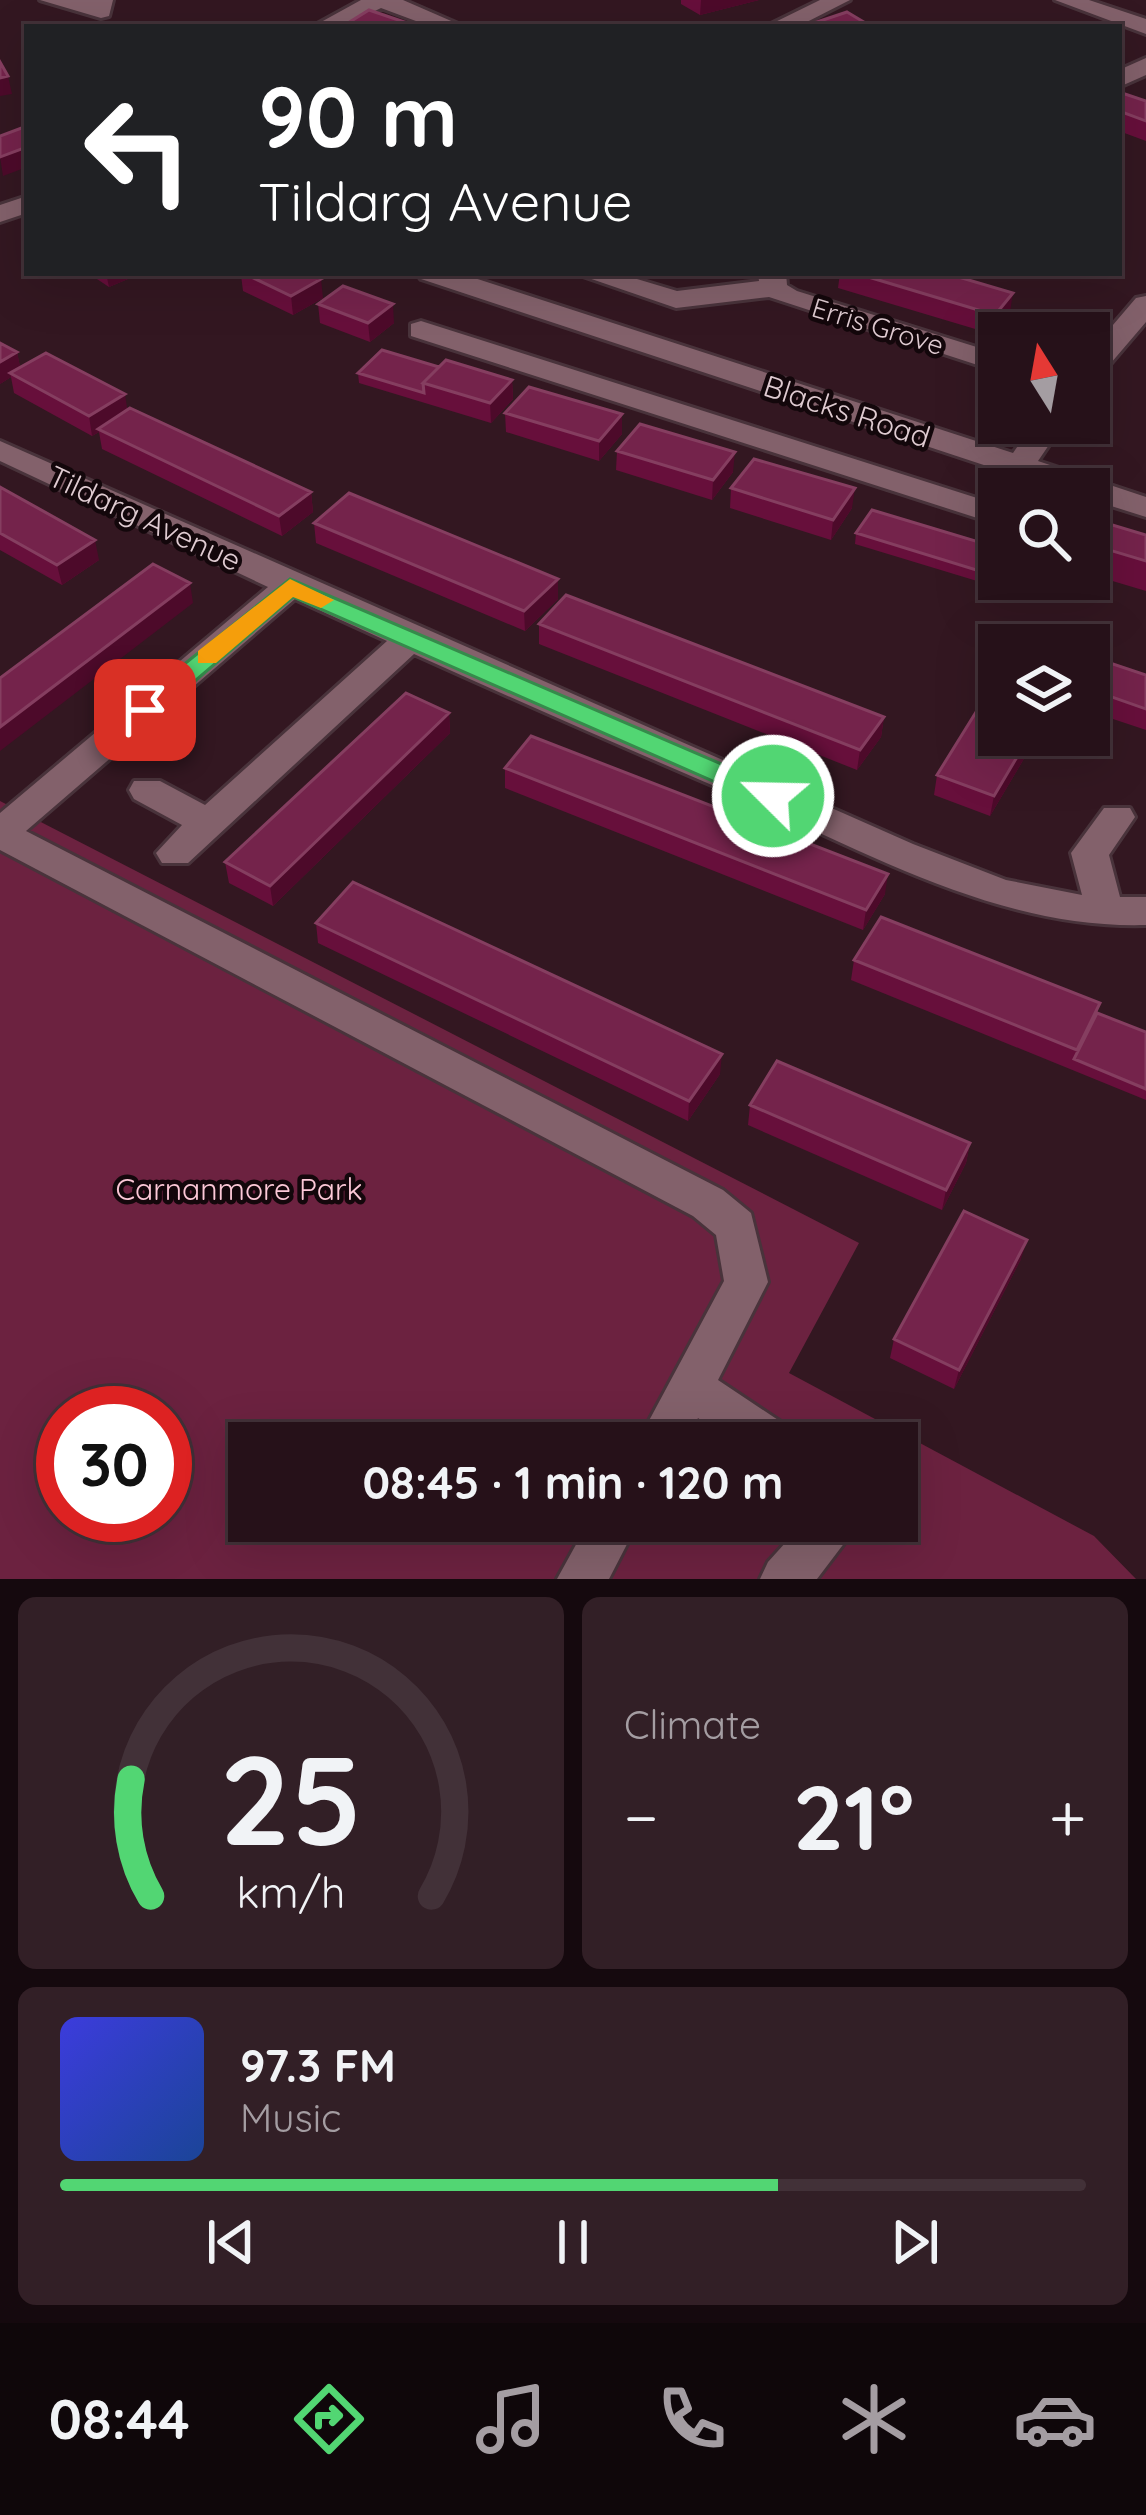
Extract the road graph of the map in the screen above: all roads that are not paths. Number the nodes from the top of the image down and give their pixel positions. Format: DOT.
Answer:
graph roads {
  1 [pos="51,0"];
  2 [pos="381,0"];
  3 [pos="838,0"];
  4 [pos="1066,0"];
  5 [pos="103,10"];
  6 [pos="331,24"];
  7 [pos="445,24"];
  8 [pos="784,24"];
  9 [pos="1146,27"];
  10 [pos="438,276"];
  11 [pos="598,276"];
  12 [pos="773,280"];
  13 [pos="1146,304"];
  14 [pos="548,316"];
  15 [pos="421,330"];
  16 [pos="1110,346"];
  17 [pos="978,356"];
  18 [pos="507,358"];
  19 [pos="1034,444"];
  20 [pos="0,450"];
  21 [pos="1019,466"];
  22 [pos="1146,507"];
  23 [pos="978,508"];
  24 [pos="290,586"];
  25 [pos="410,639"];
  26 [pos="147,790"];
  27 [pos="1117,817"];
  28 [pos="208,823"];
  29 [pos="0,834"];
  30 [pos="175,853"];
  31 [pos="1146,911"];
  32 [pos="1105,913"];
  33 [pos="692,1388"];
  34 [pos="672,1422"];
  35 [pos="742,1422"];
  36 [pos="603,1542"];
  37 [pos="818,1542"];
  38 [pos="582,1579"];
  39 [pos="785,1579"];
  1 -- 5 [label="street"];
  2 -- 6 [label="street"];
  2 -- 7 [label="street"];
  3 -- 8 [label="street"];
  4 -- 9 [label="street"];
  10 -- 14 [label="street, Blacks Road"];
  11 -- 12 [label="street"];
  12 -- 17 [label="street, Erris Grove"];
  13 -- 16 [label="street"];
  14 -- 18 [label="street"];
  14 -- 21 [label="street, Blacks Road"];
  15 -- 18 [label="street, Blacks Road"];
  18 -- 23 [label="street, Blacks Road"];
  19 -- 21 [label="street"];
  20 -- 24 [label="street, Tildarg Avenue"];
  21 -- 22 [label="street, Blacks Road"];
  24 -- 25 [label="street, Tildarg Avenue"];
  24 -- 29 [label="street, Tildarg Avenue"];
  25 -- 28 [label="street"];
  25 -- 32 [label="street, Tildarg Avenue"];
  26 -- 28 [label="street"];
  27 -- 32 [label="street"];
  28 -- 30 [label="street"];
  29 -- 33 [label="street"];
  31 -- 32 [label="street, Tildarg Avenue"];
  33 -- 34 [label="street"];
  33 -- 35 [label="street"];
  36 -- 38 [label="street"];
  37 -- 39 [label="street"];
}
